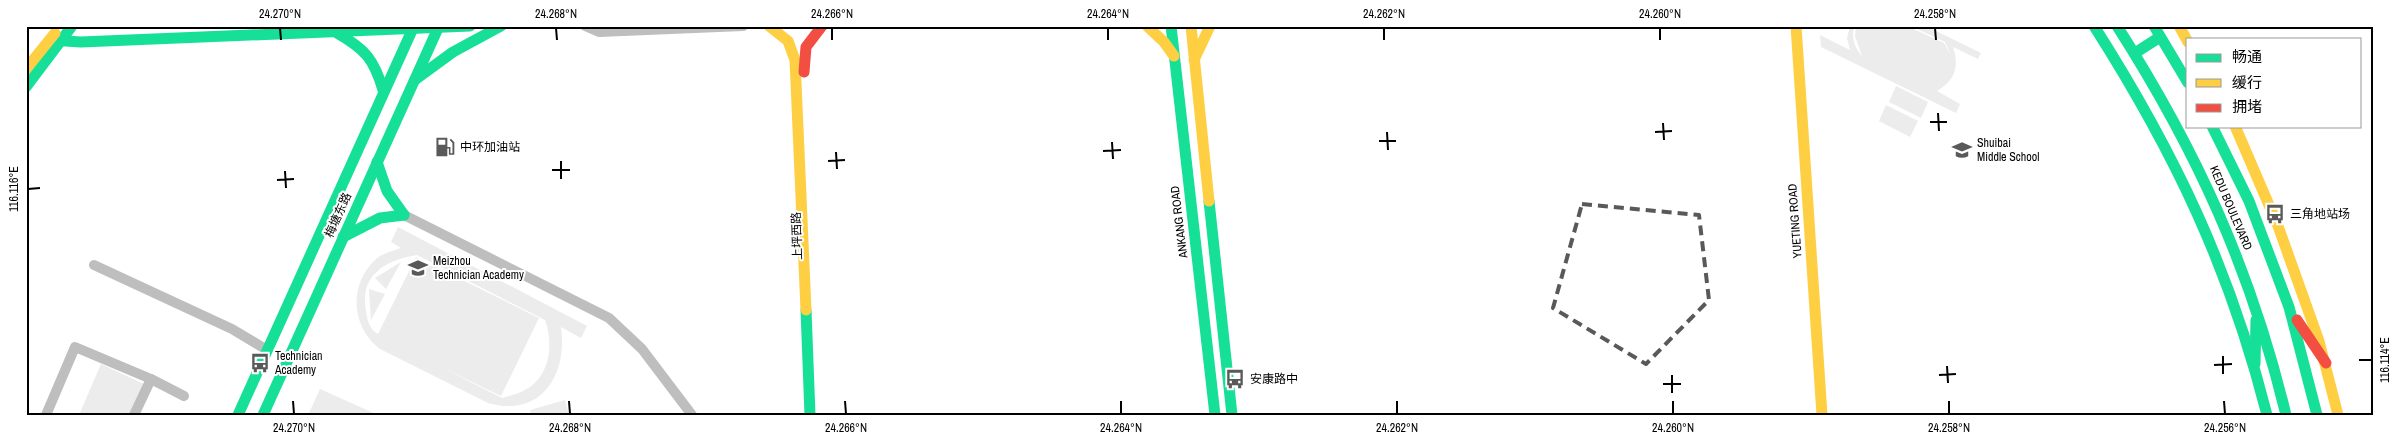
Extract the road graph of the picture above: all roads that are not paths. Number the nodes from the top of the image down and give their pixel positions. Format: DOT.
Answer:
graph roads {
  1 [pos="60,26"];
  2 [pos="72,26"];
  3 [pos="470,26"];
  4 [pos="501,26"];
  5 [pos="585,26"];
  6 [pos="743,26"];
  7 [pos="769,26"];
  8 [pos="822,26"];
  9 [pos="1147,26"];
  10 [pos="1171,26"];
  11 [pos="1191,26"];
  12 [pos="1210,26"];
  13 [pos="1787,26"];
  14 [pos="1796,26"];
  15 [pos="2094,26"];
  16 [pos="2117,26"];
  17 [pos="2154,26"];
  18 [pos="2179,26"];
  19 [pos="439,27"];
  20 [pos="413,28"];
  21 [pos="337,33"];
  22 [pos="2160,37"];
  23 [pos="2186,38"];
  24 [pos="55,40"];
  25 [pos="2135,53"];
  26 [pos="1174,56"];
  27 [pos="799,58"];
  28 [pos="1194,60"];
  29 [pos="26,68"];
  30 [pos="2171,71"];
  31 [pos="2153,81"];
  32 [pos="2186,81"];
  33 [pos="413,82"];
  34 [pos="26,87"];
  35 [pos="383,90"];
  36 [pos="2213,128"];
  37 [pos="2235,128"];
  38 [pos="377,162"];
  39 [pos="404,215"];
  40 [pos="343,237"];
  41 [pos="94,265"];
  42 [pos="2257,305"];
  43 [pos="2289,308"];
  44 [pos="267,350"];
  45 [pos="2326,363"];
  46 [pos="2256,364"];
  47 [pos="150,379"];
  48 [pos="184,396"];
  49 [pos="2265,412"];
  50 [pos="46,415"];
  51 [pos="134,415"];
  52 [pos="238,415"];
  53 [pos="263,415"];
  54 [pos="692,415"];
  55 [pos="810,415"];
  56 [pos="819,415"];
  57 [pos="1215,415"];
  58 [pos="1232,415"];
  59 [pos="1812,415"];
  60 [pos="1822,415"];
  61 [pos="2286,415"];
  62 [pos="2317,415"];
  63 [pos="2338,415"];
  1 -- 24 [label="main road"];
  2 -- 24 [label="main road"];
  3 -- 19 [label="main road"];
  4 -- 33 [label="main road"];
  5 -- 6 [label="street"];
  7 -- 27 [label="main road"];
  8 -- 27 [label="main road"];
  9 -- 26 [label="main road"];
  10 -- 26 [label="main road, ANKANG ROAD"];
  11 -- 28 [label="main road"];
  12 -- 28 [label="main road"];
  13 -- 59 [label="main road, YUETING ROAD"];
  14 -- 60 [label="main road, YUETING ROAD"];
  15 -- 46 [label="main road"];
  16 -- 25 [label="main road, KEDU BOULEVARD"];
  17 -- 22 [label="main road"];
  18 -- 23 [label="main road"];
  19 -- 20 [label="main road"];
  19 -- 33 [label="main road, 梅塘东路"];
  20 -- 21 [label="main road"];
  20 -- 35 [label="main road, 梅塘东路"];
  21 -- 24 [label="main road"];
  21 -- 35 [label="main road"];
  22 -- 25 [label="main road"];
  22 -- 30 [label="main road"];
  24 -- 29 [label="main road"];
  24 -- 34 [label="main road"];
  25 -- 31 [label="main road, KEDU BOULEVARD"];
  26 -- 57 [label="main road, ANKANG ROAD"];
  27 -- 55 [label="main road, 上坪西路"];
  27 -- 56 [label="main road, 上坪西路"];
  28 -- 58 [label="main road"];
  30 -- 31 [label="main road"];
  30 -- 32 [label="main road"];
  31 -- 42 [label="main road, KEDU BOULEVARD"];
  33 -- 38 [label="main road, 梅塘东路"];
  35 -- 44 [label="main road, 梅塘东路"];
  36 -- 43 [label="main road, KEDU BOULEVARD"];
  37 -- 45 [label="main road"];
  38 -- 39 [label="main road"];
  38 -- 40 [label="main road, 梅塘东路"];
  39 -- 40 [label="main road"];
  39 -- 54 [label="street"];
  40 -- 53 [label="main road, 梅塘东路"];
  41 -- 44 [label="street"];
  42 -- 46 [label="main road"];
  42 -- 61 [label="main road, KEDU BOULEVARD"];
  43 -- 45 [label="main road"];
  43 -- 62 [label="main road, KEDU BOULEVARD"];
  44 -- 52 [label="main road, 梅塘东路"];
  45 -- 63 [label="main road"];
  46 -- 49 [label="main road"];
  47 -- 48 [label="street"];
  47 -- 50 [label="street"];
  47 -- 51 [label="street"];
}
